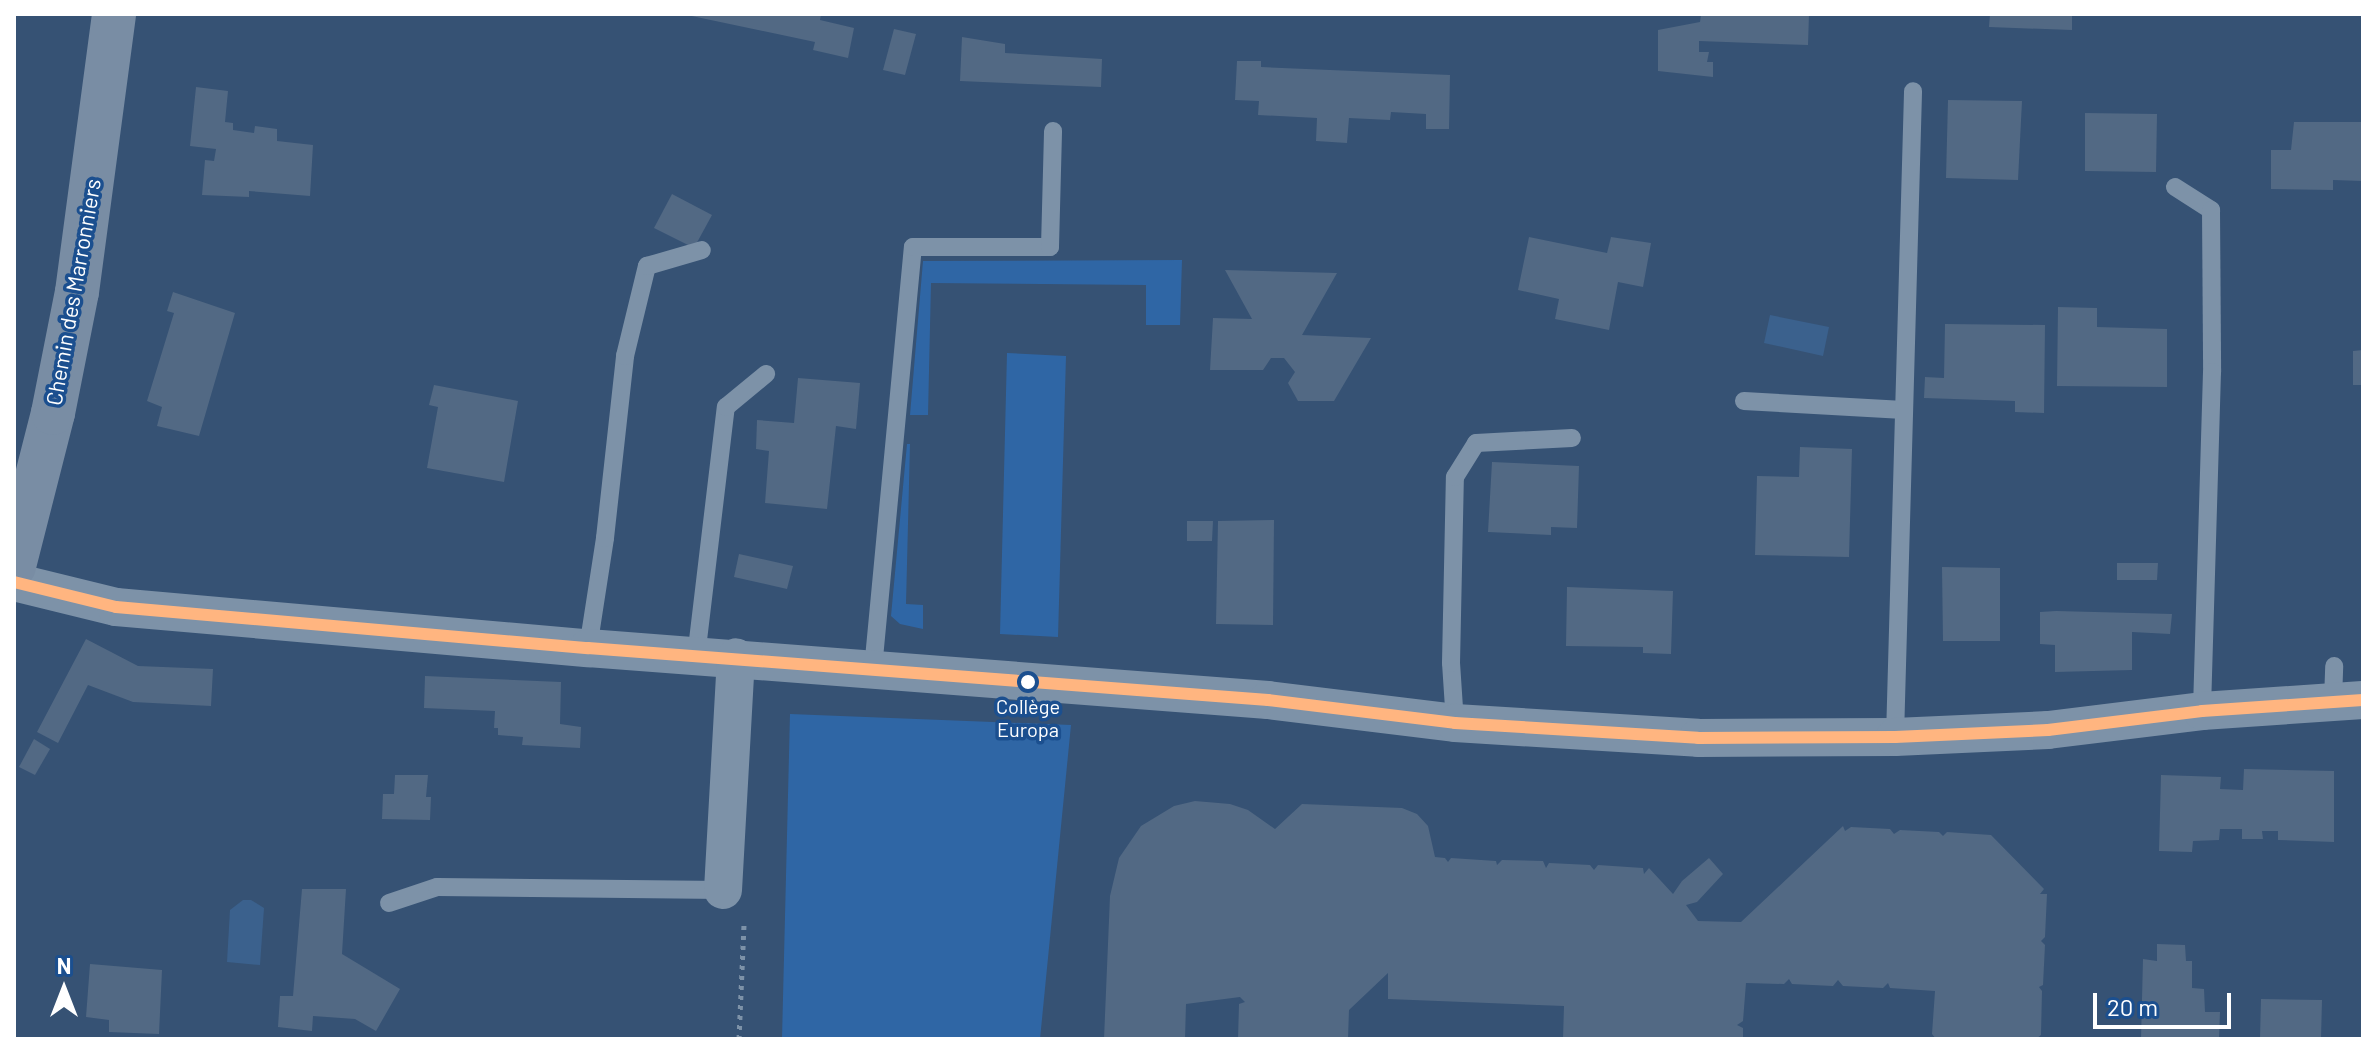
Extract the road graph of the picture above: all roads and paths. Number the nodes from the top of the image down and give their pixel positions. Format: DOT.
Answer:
graph roads {
  1 [pos="114,14"];
  2 [pos="1913,91"];
  3 [pos="1053,131"];
  4 [pos="2175,187"];
  5 [pos="702,250"];
  6 [pos="766,374"];
  7 [pos="1744,401"];
  8 [pos="1904,410"];
  9 [pos="1572,438"];
  10 [pos="14,566"];
  11 [pos="14,582"];
  12 [pos="588,648"];
  13 [pos="696,657"];
  14 [pos="736,657"];
  15 [pos="873,669"];
  16 [pos="2343,689"];
  17 [pos="2202,711"];
  18 [pos="1455,723"];
  19 [pos="1895,737"];
  20 [pos="723,890"];
  21 [pos="389,903"];
  22 [pos="739,1039"];
  1 -- 10 [label="street, Chemin des Marronniers"];
  2 -- 8 [label="lane"];
  3 -- 15 [label="lane"];
  4 -- 17 [label="lane"];
  5 -- 12 [label="lane"];
  6 -- 13 [label="lane"];
  7 -- 8 [label="lane"];
  8 -- 19 [label="lane"];
  9 -- 18 [label="lane"];
  11 -- 12 [label="street"];
  12 -- 13 [label="street"];
  13 -- 14 [label="street"];
  14 -- 15 [label="street"];
  14 -- 20 [label="street"];
  15 -- 18 [label="street"];
  16 -- 17 [label="street"];
  17 -- 19 [label="street"];
  18 -- 19 [label="street"];
  20 -- 21 [label="lane"];
  20 -- 22 [label="path"];
}
